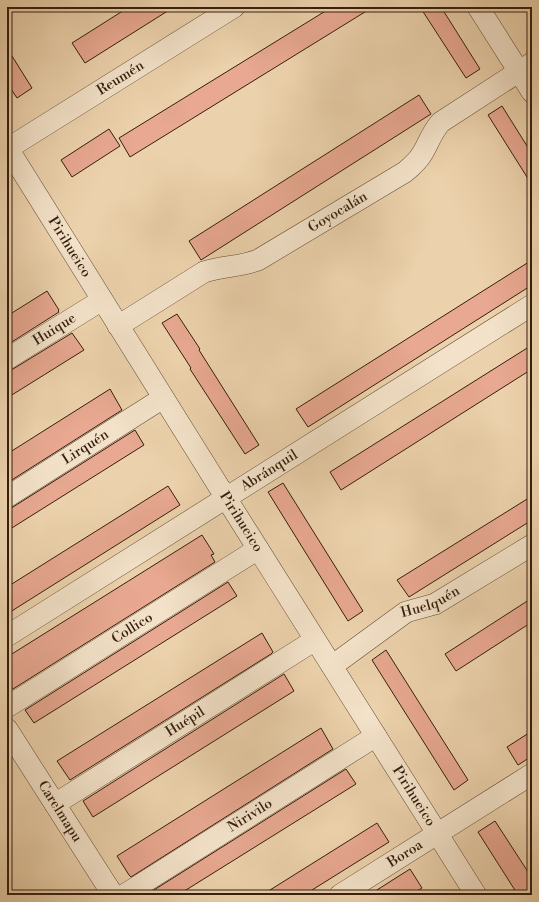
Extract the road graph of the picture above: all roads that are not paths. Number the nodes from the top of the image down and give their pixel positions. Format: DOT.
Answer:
graph roads {
  1 [pos="234,7"];
  2 [pos="478,7"];
  3 [pos="525,67"];
  4 [pos="532,92"];
  5 [pos="7,148"];
  6 [pos="102,300"];
  7 [pos="532,305"];
  8 [pos="118,326"];
  9 [pos="7,359"];
  10 [pos="164,398"];
  11 [pos="7,497"];
  12 [pos="226,498"];
  13 [pos="532,544"];
  14 [pos="258,549"];
  15 [pos="7,636"];
  16 [pos="315,640"];
  17 [pos="332,666"];
  18 [pos="7,707"];
  19 [pos="7,729"];
  20 [pos="376,736"];
  21 [pos="532,774"];
  22 [pos="55,804"];
  23 [pos="437,833"];
  24 [pos="113,895"];
  25 [pos="124,895"];
  26 [pos="340,895"];
  27 [pos="476,895"];
  1 -- 5 [label="street, Reumén"];
  2 -- 3 [label="street"];
  3 -- 4 [label="street"];
  3 -- 8 [label="street, Goyocalán"];
  5 -- 6 [label="street, Pirihueico"];
  6 -- 8 [label="street, Pirihueico"];
  6 -- 9 [label="street, Huique"];
  7 -- 12 [label="street, Abránquil"];
  8 -- 10 [label="street, Pirihueico"];
  10 -- 11 [label="street, Lirquén"];
  10 -- 12 [label="street, Pirihueico"];
  12 -- 14 [label="street, Pirihueico"];
  12 -- 15 [label="street, Abránquil"];
  13 -- 17 [label="street, Huelquén"];
  14 -- 16 [label="street, Pirihueico"];
  14 -- 18 [label="street, Collico"];
  16 -- 17 [label="street, Pirihueico"];
  16 -- 22 [label="street, Huépil"];
  17 -- 20 [label="street, Pirihueico"];
  19 -- 22 [label="street, Carelmapu"];
  20 -- 23 [label="street, Pirihueico"];
  20 -- 25 [label="street, Nirivilo"];
  21 -- 23 [label="street, Boroa"];
  22 -- 24 [label="street, Carelmapu"];
  23 -- 26 [label="street, Boroa"];
  23 -- 27 [label="street, Pirihueico"];
}
